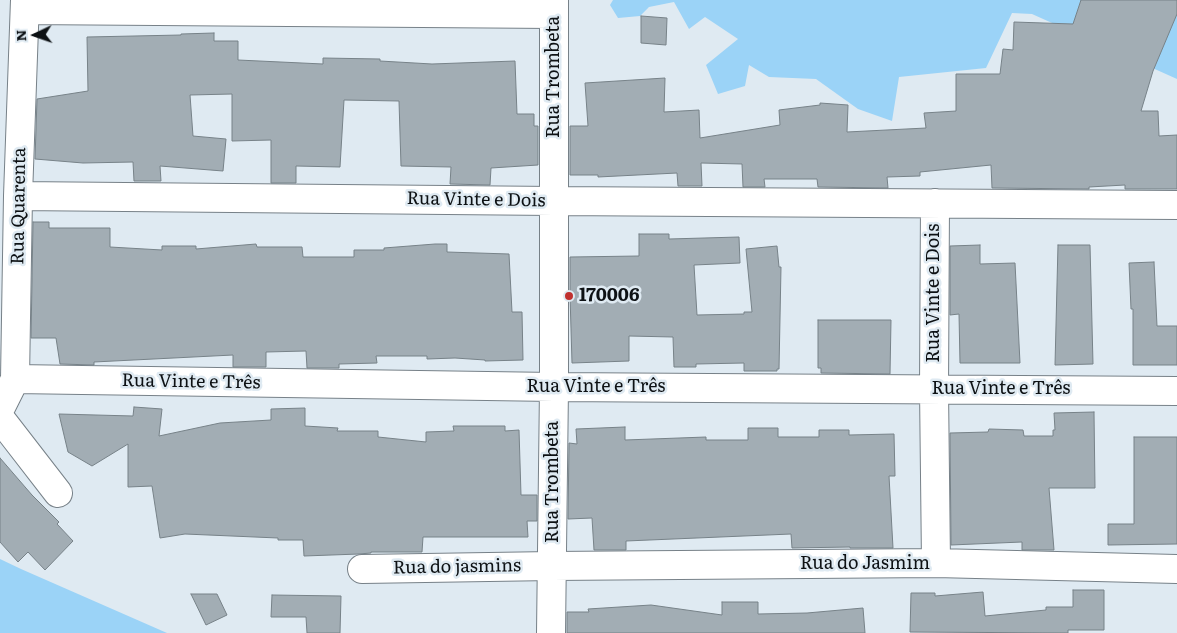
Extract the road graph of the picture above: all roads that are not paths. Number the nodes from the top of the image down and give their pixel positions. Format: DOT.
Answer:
graph roads {
  1 [pos="25,5"];
  2 [pos="554,7"];
  3 [pos="18,196"];
  4 [pos="554,201"];
  5 [pos="935,203"];
  6 [pos="1177,205"];
  7 [pos="15,379"];
  8 [pos="554,387"];
  9 [pos="934,389"];
  10 [pos="1177,390"];
  11 [pos="0,409"];
  12 [pos="0,418"];
  13 [pos="58,494"];
  14 [pos="936,563"];
  15 [pos="552,566"];
  16 [pos="362,569"];
  17 [pos="1177,569"];
  18 [pos="552,633"];
  1 -- 2 [label="street"];
  1 -- 3 [label="street, Rua Quarenta"];
  2 -- 4 [label="street, Rua Trombeta"];
  3 -- 4 [label="street, Rua Vinte e Dois"];
  3 -- 7 [label="street, Rua Quarenta"];
  4 -- 5 [label="street, Rua Vinte e Dois"];
  4 -- 8 [label="street, Rua Trombeta"];
  5 -- 6 [label="street, Rua Vinte e Dois"];
  5 -- 9 [label="street, Rua Vinte e Dois"];
  7 -- 8 [label="street, Rua Vinte e Três"];
  7 -- 11 [label="street, Rua Quarenta"];
  8 -- 9 [label="street, Rua Vinte e Três"];
  8 -- 15 [label="street, Rua Trombeta"];
  9 -- 10 [label="street, Rua Vinte e Três"];
  9 -- 14 [label="street, Rua Vinte e Dois"];
  12 -- 13 [label="street"];
  14 -- 15 [label="street, Rua do Jasmim"];
  14 -- 17 [label="street, Rua do Jasmim"];
  15 -- 16 [label="street, Rua do jasmins"];
  15 -- 18 [label="street, Rua Trombeta"];
}
